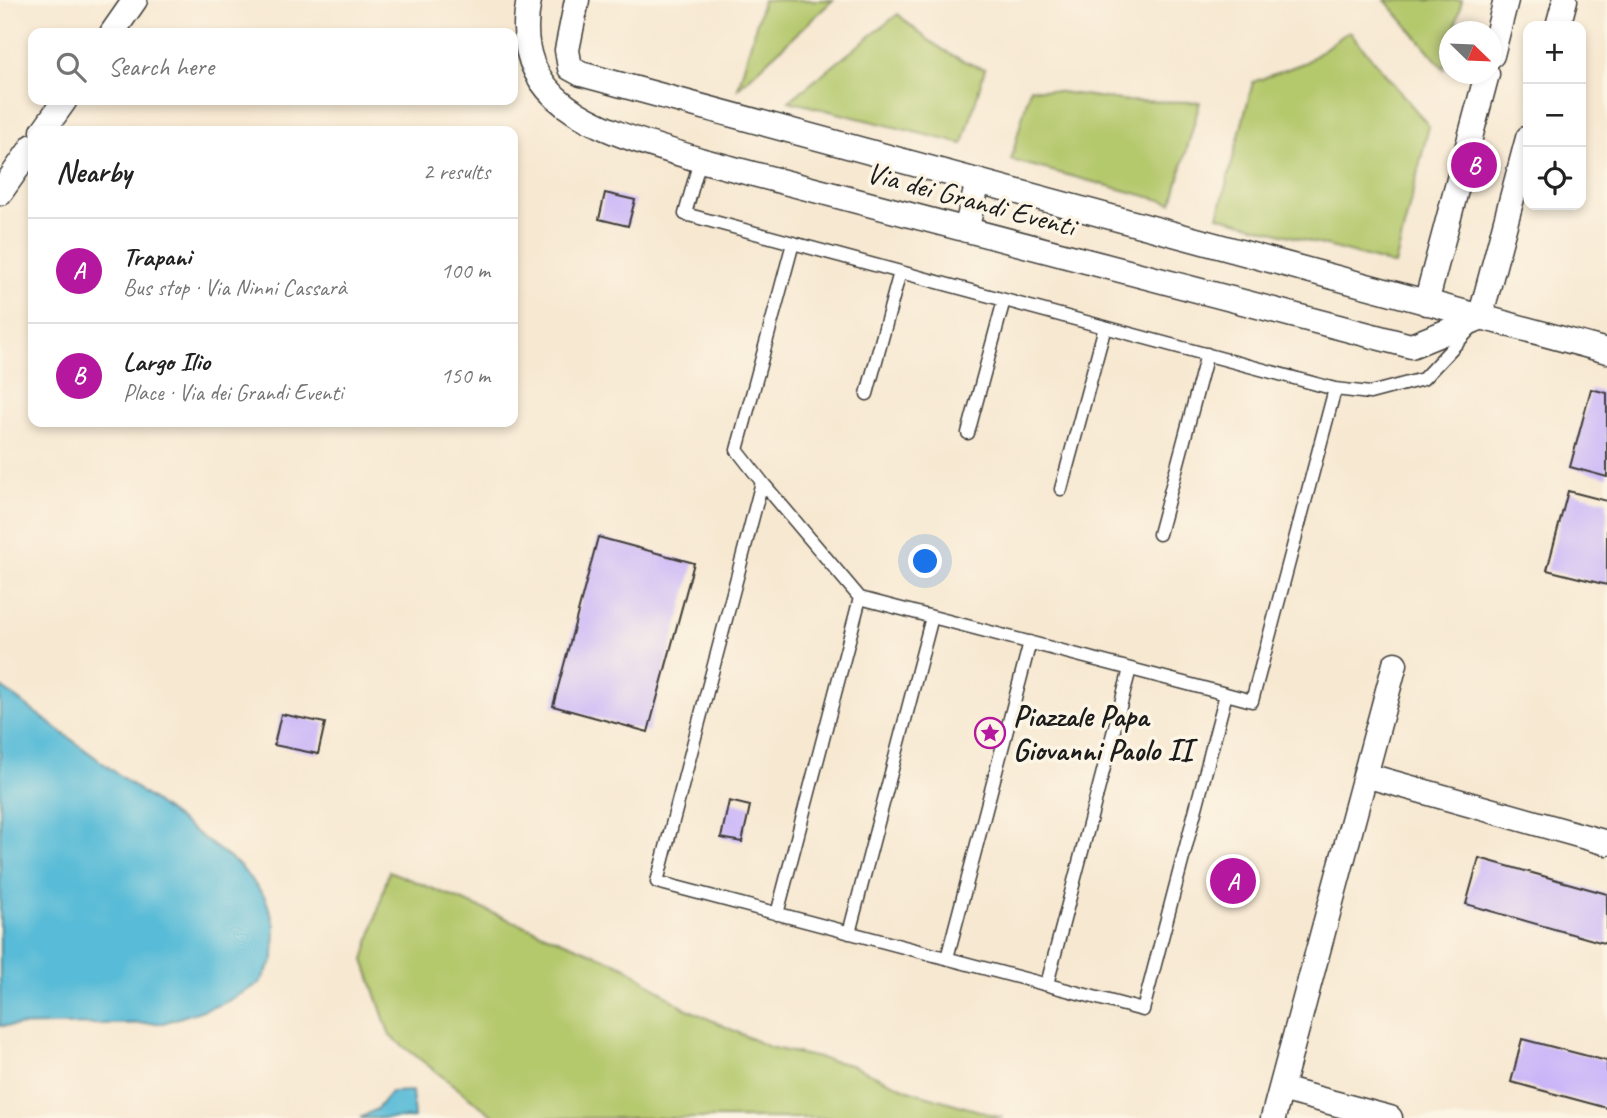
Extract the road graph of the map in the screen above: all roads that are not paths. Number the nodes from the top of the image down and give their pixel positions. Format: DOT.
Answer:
graph roads {
  1 [pos="135,0"];
  2 [pos="529,0"];
  3 [pos="577,0"];
  4 [pos="1506,0"];
  5 [pos="1565,0"];
  6 [pos="1501,21"];
  7 [pos="1559,21"];
  8 [pos="115,28"];
  9 [pos="1484,84"];
  10 [pos="61,105"];
  11 [pos="47,126"];
  12 [pos="1526,147"];
  13 [pos="28,153"];
  14 [pos="700,160"];
  15 [pos="978,182"];
  16 [pos="0,193"];
  17 [pos="966,230"];
  18 [pos="793,243"];
  19 [pos="900,272"];
  20 [pos="1004,300"];
  21 [pos="1426,303"];
  22 [pos="1480,318"];
  23 [pos="1105,327"];
  24 [pos="1607,351"];
  25 [pos="1207,354"];
  26 [pos="1335,389"];
  27 [pos="867,394"];
  28 [pos="968,433"];
  29 [pos="762,482"];
  30 [pos="1061,489"];
  31 [pos="1159,534"];
  32 [pos="860,598"];
  33 [pos="932,617"];
  34 [pos="1030,642"];
  35 [pos="1395,664"];
  36 [pos="1130,669"];
  37 [pos="1226,694"];
  38 [pos="1365,775"];
  39 [pos="1607,843"];
  40 [pos="777,914"];
  41 [pos="849,933"];
  42 [pos="947,958"];
  43 [pos="1047,984"];
  44 [pos="1281,1089"];
  45 [pos="1273,1118"];
  46 [pos="1390,1118"];
  1 -- 8 [label="street"];
  2 -- 14 [label="street, Via dei Grandi Eventi"];
  3 -- 15 [label="street, Via dei Grandi Eventi"];
  4 -- 6 [label="street"];
  5 -- 7 [label="street"];
  9 -- 21 [label="street"];
  10 -- 11 [label="street"];
  12 -- 22 [label="street"];
  13 -- 16 [label="street"];
  14 -- 17 [label="street, Via dei Grandi Eventi"];
  14 -- 18 [label="lane"];
  15 -- 17 [label="street"];
  15 -- 21 [label="street, Via dei Grandi Eventi"];
  17 -- 22 [label="street, Via dei Grandi Eventi"];
  18 -- 19 [label="lane"];
  18 -- 29 [label="lane"];
  19 -- 20 [label="lane"];
  19 -- 27 [label="lane"];
  20 -- 23 [label="lane"];
  20 -- 28 [label="lane"];
  21 -- 22 [label="street, Via dei Grandi Eventi"];
  22 -- 24 [label="street, Via dei Grandi Eventi"];
  22 -- 26 [label="lane"];
  23 -- 25 [label="lane"];
  23 -- 30 [label="lane"];
  25 -- 26 [label="lane"];
  25 -- 31 [label="lane"];
  26 -- 37 [label="lane"];
  29 -- 32 [label="lane"];
  29 -- 40 [label="lane"];
  32 -- 33 [label="lane"];
  32 -- 40 [label="lane"];
  33 -- 34 [label="lane"];
  33 -- 41 [label="lane"];
  34 -- 36 [label="lane"];
  34 -- 42 [label="lane"];
  35 -- 38 [label="street"];
  36 -- 37 [label="lane"];
  36 -- 43 [label="lane"];
  37 -- 43 [label="lane"];
  38 -- 39 [label="street"];
  38 -- 44 [label="street"];
  40 -- 41 [label="lane"];
  41 -- 42 [label="lane"];
  42 -- 43 [label="lane"];
  44 -- 45 [label="street"];
  44 -- 46 [label="street"];
}
